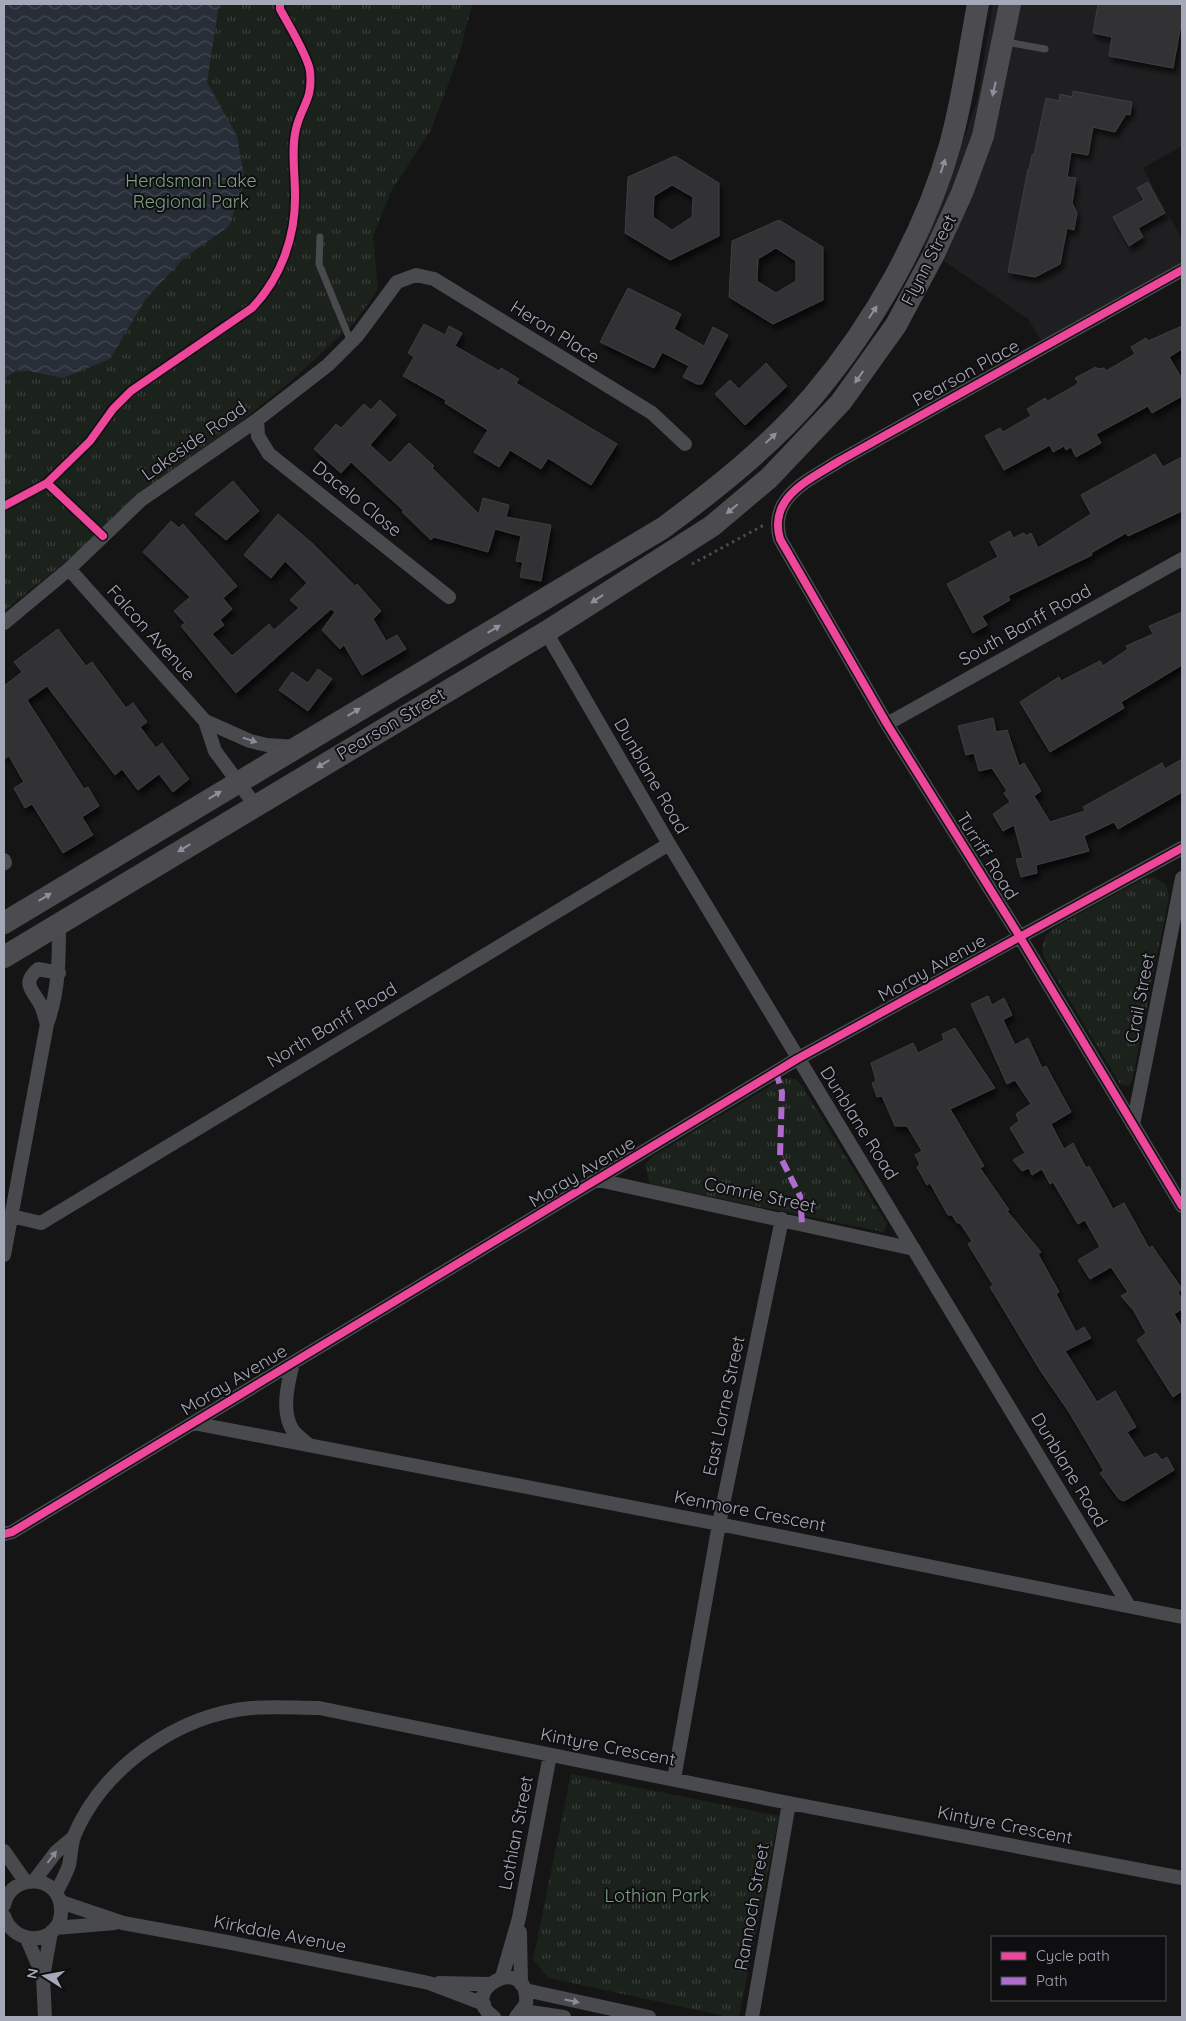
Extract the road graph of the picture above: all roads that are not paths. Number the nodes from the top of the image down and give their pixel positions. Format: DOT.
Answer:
graph roads {
  1 [pos="978,4"];
  2 [pos="1010,4"];
  3 [pos="1003,42"];
  4 [pos="1045,49"];
  5 [pos="962,89"];
  6 [pos="320,237"];
  7 [pos="1182,270"];
  8 [pos="397,282"];
  9 [pos="351,342"];
  10 [pos="257,420"];
  11 [pos="684,444"];
  12 [pos="736,471"];
  13 [pos="769,478"];
  14 [pos="777,517"];
  15 [pos="1182,560"];
  16 [pos="69,569"];
  17 [pos="449,598"];
  18 [pos="4,623"];
  19 [pos="546,632"];
  20 [pos="205,721"];
  21 [pos="886,724"];
  22 [pos="297,746"];
  23 [pos="237,782"];
  24 [pos="255,805"];
  25 [pos="669,844"];
  26 [pos="1182,848"];
  27 [pos="1182,878"];
  28 [pos="4,922"];
  29 [pos="59,924"];
  30 [pos="1020,936"];
  31 [pos="4,957"];
  32 [pos="59,973"];
  33 [pos="47,1024"];
  34 [pos="797,1059"];
  35 [pos="1133,1125"];
  36 [pos="598,1180"];
  37 [pos="1182,1206"];
  38 [pos="11,1216"];
  39 [pos="782,1219"];
  40 [pos="914,1249"];
  41 [pos="4,1255"];
  42 [pos="293,1363"];
  43 [pos="193,1422"];
  44 [pos="309,1445"];
  45 [pos="719,1524"];
  46 [pos="4,1534"];
  47 [pos="1129,1606"];
  48 [pos="1182,1617"];
  49 [pos="550,1755"];
  50 [pos="674,1779"];
  51 [pos="789,1803"];
  52 [pos="74,1837"];
  53 [pos="4,1851"];
  54 [pos="1182,1878"];
  55 [pos="30,1881"];
  56 [pos="4,1898"];
  57 [pos="58,1898"];
  58 [pos="4,1916"];
  59 [pos="520,1918"];
  60 [pos="123,1923"];
  61 [pos="53,1930"];
  62 [pos="16,1938"];
  63 [pos="43,1977"];
  64 [pos="495,1980"];
  65 [pos="429,1983"];
  66 [pos="523,1987"];
  67 [pos="484,2004"];
  68 [pos="519,2014"];
  69 [pos="45,2017"];
  70 [pos="492,2017"];
  71 [pos="564,2017"];
  72 [pos="649,2017"];
  73 [pos="752,2017"];
  1 -- 5 [label="main road, Flynn Street"];
  2 -- 3 [label="main road, Flynn Street"];
  3 -- 4 [label="lane"];
  3 -- 5 [label="main road"];
  3 -- 13 [label="main road, Flynn Street, one-way"];
  12 -- 5 [label="main road, Flynn Street, one-way"];
  6 -- 9 [label="lane"];
  7 -- 14 [label="street, Pearson Place"];
  8 -- 9 [label="street, Lakeside Road"];
  8 -- 11 [label="street, Heron Place"];
  9 -- 10 [label="street, Lakeside Road"];
  10 -- 16 [label="street, Lakeside Road"];
  10 -- 17 [label="street, Dacelo Close"];
  22 -- 12 [label="main road, Pearson Street, one-way"];
  13 -- 19 [label="main road, Pearson Street, one-way"];
  14 -- 21 [label="street, Turriff Road"];
  15 -- 21 [label="street, South Banff Road"];
  16 -- 18 [label="street, Lakeside Road"];
  16 -- 20 [label="street, Falcon Avenue"];
  19 -- 24 [label="main road, Pearson Street, one-way"];
  19 -- 25 [label="street, Dunblane Road"];
  20 -- 22 [label="street, Falcon Avenue, one-way"];
  20 -- 23 [label="street, Falcon Avenue"];
  21 -- 30 [label="street, Turriff Road"];
  22 -- 23 [label="main road, Pearson Street"];
  23 -- 24 [label="street, Falcon Avenue"];
  28 -- 23 [label="main road, Pearson Street, one-way"];
  24 -- 29 [label="main road, Pearson Street, one-way"];
  25 -- 34 [label="street, Dunblane Road"];
  25 -- 38 [label="street, North Banff Road"];
  26 -- 30 [label="street, Moray Avenue"];
  27 -- 35 [label="street, Crail Street"];
  29 -- 31 [label="main road, Pearson Street"];
  29 -- 32 [label="street"];
  30 -- 34 [label="street, Moray Avenue"];
  30 -- 35 [label="street, Turriff Road"];
  32 -- 33 [label="street"];
  32 -- 33 [label="street"];
  33 -- 38 [label="street"];
  34 -- 36 [label="street, Moray Avenue"];
  34 -- 40 [label="street, Dunblane Road"];
  35 -- 37 [label="street, Turriff Road"];
  36 -- 39 [label="street, Comrie Street"];
  36 -- 42 [label="street, Moray Avenue"];
  38 -- 41 [label="street"];
  39 -- 40 [label="street, Comrie Street"];
  39 -- 45 [label="street, East Lorne Street"];
  40 -- 47 [label="street, Dunblane Road"];
  42 -- 43 [label="street, Moray Avenue"];
  42 -- 44 [label="street"];
  43 -- 44 [label="street, Kenmore Crescent"];
  43 -- 46 [label="street, Moray Avenue"];
  44 -- 45 [label="street, Kenmore Crescent"];
  45 -- 47 [label="street, Kenmore Crescent"];
  45 -- 50 [label="street, East Lorne Street"];
  47 -- 48 [label="street, Kenmore Crescent"];
  49 -- 50 [label="street, Kintyre Crescent"];
  49 -- 52 [label="street, Kintyre Crescent"];
  49 -- 59 [label="street, Lothian Street"];
  50 -- 51 [label="street, Kintyre Crescent"];
  51 -- 54 [label="street, Kintyre Crescent"];
  51 -- 73 [label="street, Rannoch Street"];
  55 -- 52 [label="street, Kintyre Crescent, one-way"];
  52 -- 57 [label="street, Kintyre Crescent"];
  53 -- 55 [label="street"];
  55 -- 56 [label="street, Kintyre Crescent"];
  55 -- 57 [label="street, Kirkdale Avenue"];
  57 -- 60 [label="street, Kirkdale Avenue"];
  57 -- 61 [label="street, Kintyre Crescent"];
  58 -- 62 [label="street"];
  59 -- 64 [label="street, Lothian Street"];
  59 -- 66 [label="street, Lothian Street"];
  60 -- 61 [label="street, Kirkdale Avenue"];
  60 -- 65 [label="street, Kirkdale Avenue"];
  61 -- 62 [label="street, Kirkdale Avenue"];
  61 -- 63 [label="street, Kintyre Crescent"];
  62 -- 63 [label="street"];
  63 -- 69 [label="street"];
  64 -- 65 [label="street, Kirkdale Avenue"];
  64 -- 66 [label="street, Kirkdale Avenue"];
  64 -- 67 [label="street, Lothian Street"];
  65 -- 67 [label="street, Kirkdale Avenue"];
  66 -- 68 [label="street, Lothian Street"];
  66 -- 72 [label="street, one-way"];
  67 -- 70 [label="street"];
  68 -- 71 [label="street"];
}
